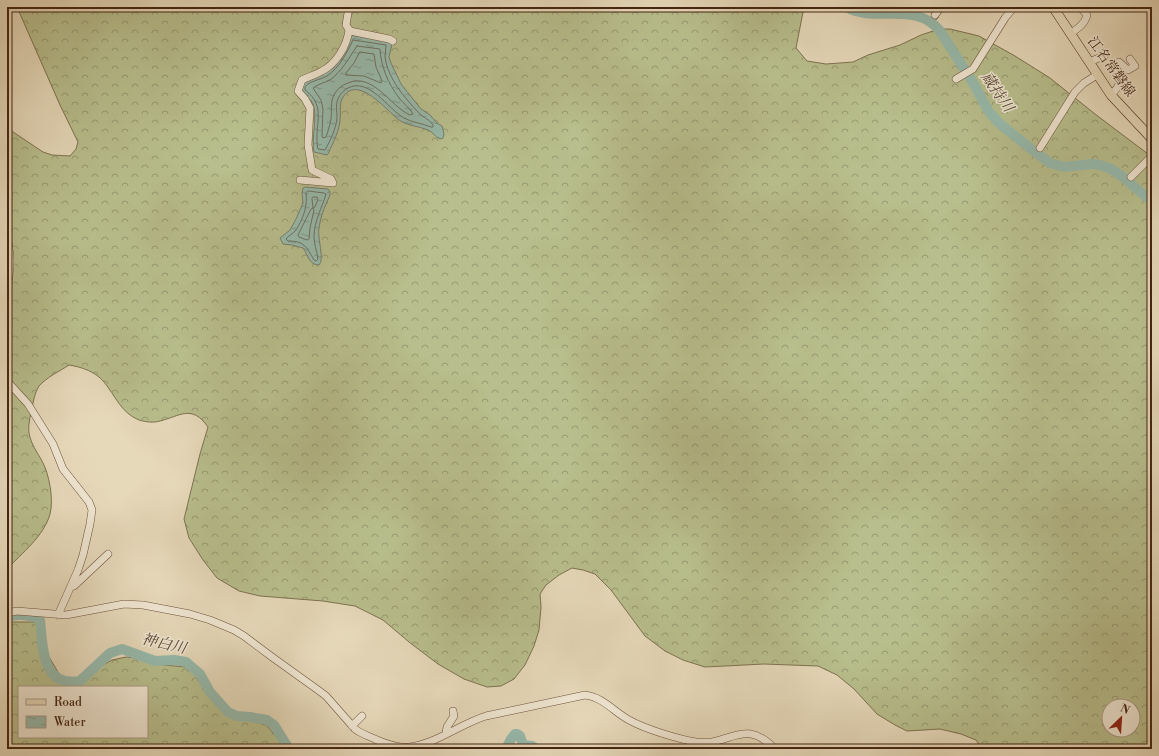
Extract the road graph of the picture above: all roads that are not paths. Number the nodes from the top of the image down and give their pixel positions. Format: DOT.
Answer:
graph roads {
  1 [pos="349,7"];
  2 [pos="941,7"];
  3 [pos="1014,7"];
  4 [pos="1053,7"];
  5 [pos="1081,8"];
  6 [pos="935,15"];
  7 [pos="349,30"];
  8 [pos="1070,34"];
  9 [pos="393,41"];
  10 [pos="1104,56"];
  11 [pos="1130,59"];
  12 [pos="1089,62"];
  13 [pos="1097,75"];
  14 [pos="956,80"];
  15 [pos="1111,95"];
  16 [pos="1152,139"];
  17 [pos="1040,148"];
  18 [pos="1152,156"];
  19 [pos="1131,177"];
  20 [pos="300,180"];
  21 [pos="7,236"];
  22 [pos="7,288"];
  23 [pos="7,381"];
  24 [pos="108,554"];
  25 [pos="70,587"];
  26 [pos="7,613"];
  27 [pos="58,615"];
  28 [pos="453,711"];
  29 [pos="362,716"];
  30 [pos="352,726"];
  31 [pos="446,733"];
  32 [pos="775,749"];
  1 -- 7 [label="street"];
  2 -- 6 [label="street"];
  3 -- 14 [label="street"];
  4 -- 8 [label="main road, 江名常磐線"];
  5 -- 8 [label="street"];
  7 -- 9 [label="street"];
  7 -- 20 [label="street"];
  8 -- 12 [label="main road, 江名常磐線"];
  10 -- 12 [label="street"];
  11 -- 15 [label="street"];
  12 -- 13 [label="main road, 江名常磐線"];
  13 -- 15 [label="main road, 江名常磐線"];
  13 -- 17 [label="street"];
  15 -- 16 [label="main road, 江名常磐線"];
  18 -- 19 [label="street"];
  21 -- 22 [label="street"];
  23 -- 25 [label="street"];
  24 -- 25 [label="street"];
  25 -- 27 [label="street"];
  26 -- 27 [label="street"];
  27 -- 30 [label="street"];
  28 -- 31 [label="street"];
  29 -- 30 [label="street"];
  30 -- 31 [label="street"];
  31 -- 32 [label="street"];
}
